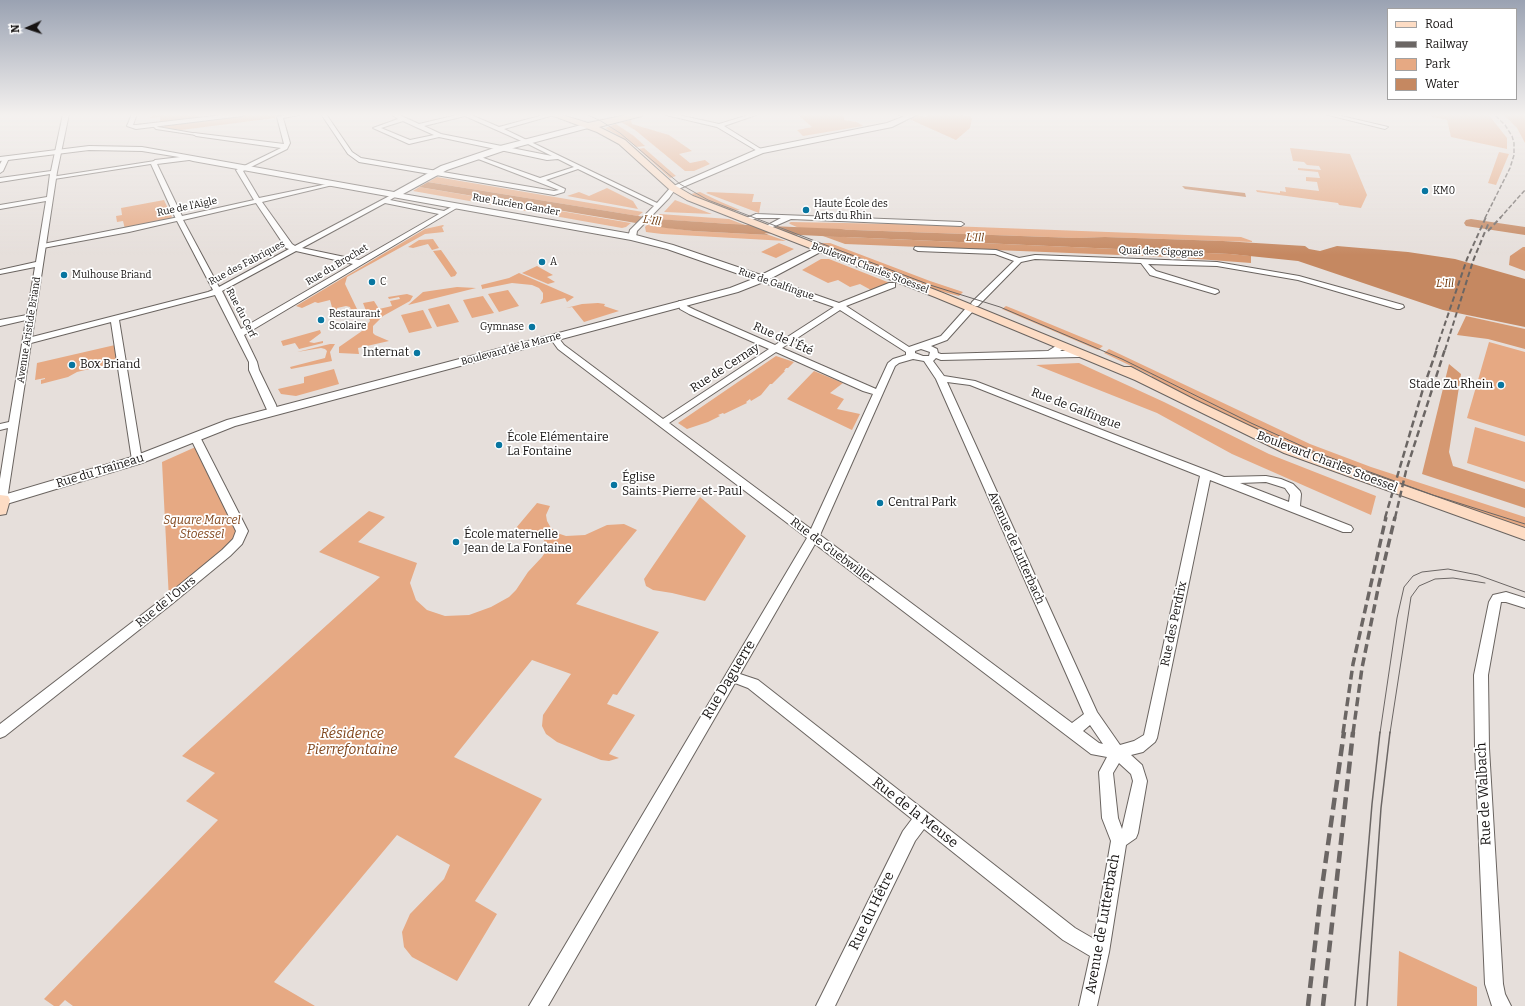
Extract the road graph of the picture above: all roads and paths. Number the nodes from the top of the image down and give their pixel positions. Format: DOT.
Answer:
graph roads {
  1 [pos="3,161"];
  2 [pos="56,161"];
  3 [pos="164,161"];
  4 [pos="210,161"];
  5 [pos="257,161"];
  6 [pos="364,161"];
  7 [pos="466,161"];
  8 [pos="487,161"];
  9 [pos="567,161"];
  10 [pos="634,161"];
  11 [pos="736,161"];
  12 [pos="155,162"];
  13 [pos="246,166"];
  14 [pos="578,167"];
  15 [pos="0,171"];
  16 [pos="54,174"];
  17 [pos="431,174"];
  18 [pos="0,180"];
  19 [pos="540,180"];
  20 [pos="335,183"];
  21 [pos="673,188"];
  22 [pos="395,195"];
  23 [pos="50,198"];
  24 [pos="384,201"];
  25 [pos="258,202"];
  26 [pos="457,206"];
  27 [pos="658,206"];
  28 [pos="0,207"];
  29 [pos="445,213"];
  30 [pos="790,217"];
  31 [pos="179,219"];
  32 [pos="745,220"];
  33 [pos="961,224"];
  34 [pos="766,228"];
  35 [pos="633,233"];
  36 [pos="43,246"];
  37 [pos="296,249"];
  38 [pos="821,249"];
  39 [pos="918,249"];
  40 [pos="1018,260"];
  41 [pos="1143,261"];
  42 [pos="361,263"];
  43 [pos="39,264"];
  44 [pos="0,272"];
  45 [pos="762,279"];
  46 [pos="892,285"];
  47 [pos="217,291"];
  48 [pos="1215,292"];
  49 [pos="682,303"];
  50 [pos="840,306"];
  51 [pos="972,306"];
  52 [pos="1400,307"];
  53 [pos="31,317"];
  54 [pos="115,319"];
  55 [pos="0,323"];
  56 [pos="239,334"];
  57 [pos="554,338"];
  58 [pos="944,338"];
  59 [pos="27,341"];
  60 [pos="924,346"];
  61 [pos="1062,346"];
  62 [pos="776,349"];
  63 [pos="911,353"];
  64 [pos="1050,354"];
  65 [pos="1079,354"];
  66 [pos="932,356"];
  67 [pos="1135,376"];
  68 [pos="941,379"];
  69 [pos="878,392"];
  70 [pos="273,412"];
  71 [pos="663,423"];
  72 [pos="13,424"];
  73 [pos="0,427"];
  74 [pos="196,437"];
  75 [pos="4,454"];
  76 [pos="137,460"];
  77 [pos="1206,474"];
  78 [pos="1222,480"];
  79 [pos="1,504"];
  80 [pos="1294,507"];
  81 [pos="1347,529"];
  82 [pos="1525,534"];
  83 [pos="813,537"];
  84 [pos="1519,601"];
  85 [pos="731,676"];
  86 [pos="1092,716"];
  87 [pos="1071,731"];
  88 [pos="0,732"];
  89 [pos="1117,752"];
  90 [pos="922,819"];
  91 [pos="1119,841"];
  92 [pos="1100,952"];
  93 [pos="538,1006"];
  94 [pos="825,1006"];
  95 [pos="1088,1006"];
  96 [pos="1502,1006"];
  1 -- 15 [label="street"];
  2 -- 16 [label="street, Avenue Aristide Briand"];
  3 -- 12 [label="street"];
  4 -- 13 [label="street, Rue Lucien Gander"];
  5 -- 13 [label="street"];
  6 -- 17 [label="street"];
  7 -- 17 [label="street"];
  8 -- 19 [label="street"];
  9 -- 14 [label="street"];
  10 -- 21 [label="main road"];
  11 -- 21 [label="street"];
  12 -- 16 [label="street"];
  12 -- 31 [label="street, Rue du Cerf"];
  13 -- 20 [label="street, Rue Lucien Gander"];
  13 -- 25 [label="street"];
  14 -- 19 [label="street"];
  14 -- 27 [label="street"];
  16 -- 18 [label="street"];
  16 -- 23 [label="street, Avenue Aristide Briand"];
  17 -- 19 [label="street"];
  17 -- 22 [label="street"];
  20 -- 22 [label="street, Rue Lucien Gander"];
  20 -- 25 [label="street, Rue de l'Aigle"];
  21 -- 27 [label="street"];
  21 -- 32 [label="main road"];
  22 -- 24 [label="street, Rue des Fabriques"];
  22 -- 26 [label="street, Rue Lucien Gander"];
  23 -- 28 [label="street"];
  23 -- 36 [label="street, Avenue Aristide Briand"];
  24 -- 29 [label="street"];
  24 -- 37 [label="street, Rue des Fabriques"];
  25 -- 31 [label="street, Rue de l'Aigle"];
  25 -- 37 [label="street"];
  26 -- 29 [label="street, Rue du Brochet"];
  26 -- 35 [label="street, Rue Lucien Gander"];
  27 -- 35 [label="street"];
  29 -- 42 [label="street, Rue du Brochet"];
  30 -- 32 [label="street"];
  30 -- 33 [label="street"];
  30 -- 34 [label="street"];
  31 -- 36 [label="street, Rue de l'Aigle"];
  31 -- 47 [label="street, Rue du Cerf"];
  32 -- 34 [label="main road, Boulevard Charles Stoessel"];
  34 -- 38 [label="main road, Boulevard Charles Stoessel"];
  35 -- 45 [label="street, Rue de Galfingue"];
  36 -- 43 [label="street, Avenue Aristide Briand"];
  37 -- 42 [label="street"];
  37 -- 47 [label="street, Rue des Fabriques"];
  38 -- 45 [label="street, Boulevard de la Marne"];
  38 -- 51 [label="main road, Boulevard Charles Stoessel"];
  39 -- 40 [label="street, Quai des Cigognes"];
  40 -- 41 [label="street, Quai des Cigognes"];
  40 -- 51 [label="street"];
  41 -- 48 [label="street"];
  41 -- 52 [label="street, Quai des Cigognes"];
  42 -- 56 [label="street, Rue du Brochet"];
  43 -- 44 [label="street"];
  43 -- 53 [label="street, Avenue Aristide Briand"];
  45 -- 49 [label="street, Boulevard de la Marne"];
  45 -- 50 [label="street, Rue de Galfingue"];
  46 -- 50 [label="street, Rue de Cernay"];
  47 -- 54 [label="street, Rue des Fabriques"];
  47 -- 56 [label="street, Rue du Cerf"];
  49 -- 57 [label="street, Boulevard de la Marne"];
  49 -- 62 [label="street, Rue de l'Été"];
  50 -- 62 [label="street, Rue de Cernay"];
  50 -- 63 [label="street, Rue de Galfingue"];
  51 -- 58 [label="street"];
  51 -- 61 [label="main road, Boulevard Charles Stoessel"];
  51 -- 67 [label="main road, Boulevard Charles Stoessel"];
  53 -- 55 [label="street"];
  53 -- 59 [label="street, Avenue Aristide Briand"];
  54 -- 59 [label="street, Rue des Fabriques"];
  54 -- 76 [label="street"];
  56 -- 70 [label="street, Rue du Cerf"];
  57 -- 70 [label="street, Boulevard de la Marne"];
  57 -- 71 [label="street, Rue de Guebwiller"];
  58 -- 60 [label="street, Rue Daguerre"];
  58 -- 66 [label="street"];
  59 -- 72 [label="street, Avenue Aristide Briand"];
  60 -- 63 [label="street, Rue Daguerre"];
  60 -- 66 [label="street"];
  61 -- 64 [label="street"];
  61 -- 65 [label="main road, Boulevard Charles Stoessel"];
  62 -- 69 [label="street, Rue de l'Été"];
  62 -- 71 [label="street, Rue de Cernay"];
  63 -- 66 [label="street"];
  63 -- 69 [label="street, Rue Daguerre"];
  64 -- 65 [label="street"];
  64 -- 66 [label="street"];
  65 -- 67 [label="main road, Boulevard Charles Stoessel"];
  66 -- 68 [label="street"];
  67 -- 82 [label="main road, Boulevard Charles Stoessel"];
  68 -- 77 [label="street, Rue de Galfingue"];
  68 -- 86 [label="street, Avenue de Lutterbach"];
  69 -- 83 [label="street, Rue Daguerre"];
  70 -- 74 [label="street, Boulevard de la Marne"];
  71 -- 83 [label="street, Rue de Guebwiller"];
  72 -- 73 [label="street"];
  72 -- 75 [label="street, Avenue Aristide Briand"];
  74 -- 76 [label="street, Rue du Traîneau"];
  74 -- 88 [label="street, Rue de l'Ours"];
  75 -- 79 [label="street, Avenue Aristide Briand"];
  76 -- 79 [label="street, Rue du Traîneau"];
  77 -- 78 [label="street, Rue de Galfingue"];
  77 -- 89 [label="street, Rue des Perdrix"];
  78 -- 80 [label="street, Rue de Galfingue"];
  78 -- 80 [label="street, Rue de Galfingue"];
  80 -- 81 [label="street, Rue de Galfingue"];
  83 -- 85 [label="street, Rue Daguerre"];
  83 -- 87 [label="street, Rue de Guebwiller"];
  84 -- 96 [label="street, Rue de Walbach"];
  85 -- 90 [label="street, Rue de la Meuse"];
  85 -- 93 [label="street, Rue Daguerre"];
  86 -- 87 [label="street"];
  86 -- 89 [label="street, Avenue de Lutterbach"];
  87 -- 89 [label="street, Rue de Guebwiller"];
  89 -- 91 [label="street, Avenue de Lutterbach"];
  89 -- 91 [label="street, Avenue de Lutterbach"];
  90 -- 92 [label="street, Rue de la Meuse"];
  90 -- 94 [label="street, Rue du Hêtre"];
  91 -- 92 [label="street, Avenue de Lutterbach"];
  92 -- 95 [label="street, Avenue de Lutterbach"];
}
